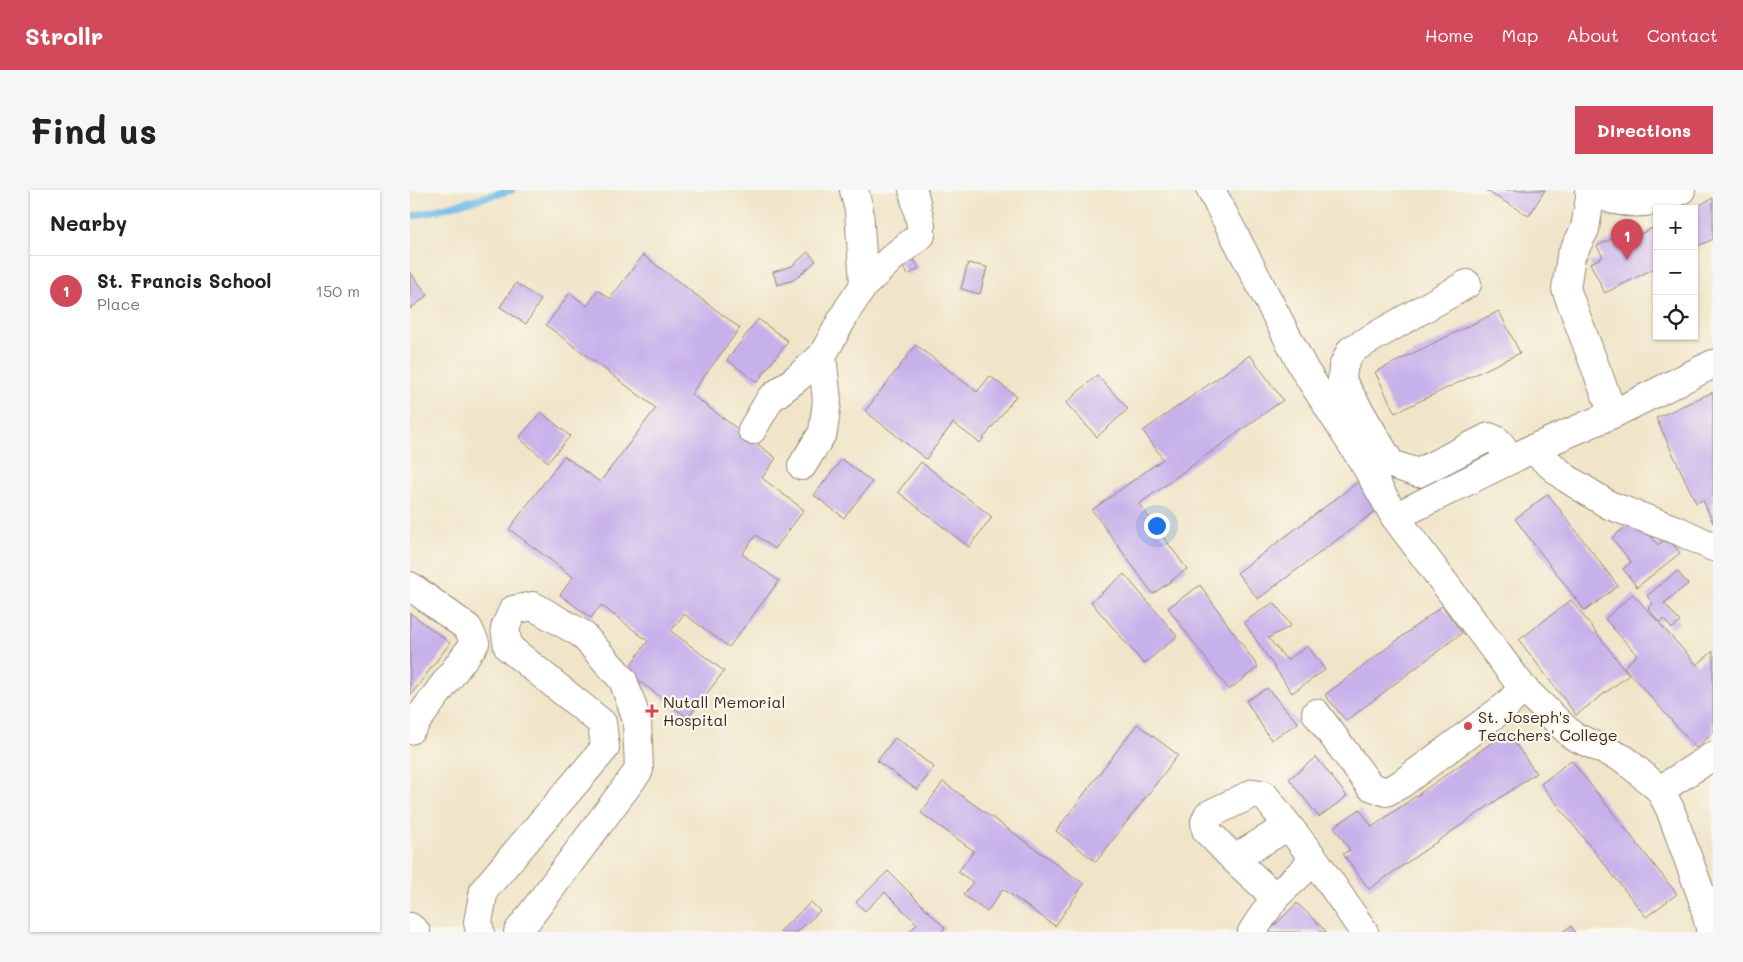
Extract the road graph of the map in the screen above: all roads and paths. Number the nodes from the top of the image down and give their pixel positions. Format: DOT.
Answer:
graph roads {
  1 [pos="1211,190"];
  2 [pos="1590,190"];
  3 [pos="1681,190"];
  4 [pos="914,194"];
  5 [pos="856,200"];
  6 [pos="1467,284"];
  7 [pos="864,285"];
  8 [pos="822,356"];
  9 [pos="1713,364"];
  10 [pos="1613,414"];
  11 [pos="752,430"];
  12 [pos="1521,454"];
  13 [pos="802,466"];
  14 [pos="1396,517"];
  15 [pos="1713,547"];
  16 [pos="410,586"];
  17 [pos="1523,688"];
  18 [pos="1316,713"];
  19 [pos="410,730"];
  20 [pos="1713,756"];
  21 [pos="1660,790"];
  22 [pos="1288,826"];
  23 [pos="1234,859"];
  24 [pos="1315,860"];
  25 [pos="1275,897"];
  26 [pos="410,927"];
  27 [pos="416,932"];
  28 [pos="480,932"];
  29 [pos="518,932"];
  30 [pos="1252,932"];
  31 [pos="1364,932"];
  32 [pos="1711,932"];
  1 -- 14 [label="main road"];
  2 -- 3 [label="main road"];
  2 -- 10 [label="main road"];
  4 -- 7 [label="main road"];
  5 -- 7 [label="main road"];
  6 -- 12 [label="main road"];
  7 -- 8 [label="main road"];
  8 -- 11 [label="main road"];
  8 -- 13 [label="main road"];
  9 -- 10 [label="main road"];
  10 -- 12 [label="main road"];
  12 -- 14 [label="main road"];
  12 -- 15 [label="main road"];
  14 -- 17 [label="main road"];
  16 -- 19 [label="main road"];
  17 -- 18 [label="main road"];
  17 -- 21 [label="main road"];
  20 -- 21 [label="main road"];
  21 -- 32 [label="main road"];
  22 -- 23 [label="main road"];
  22 -- 23 [label="main road"];
  22 -- 24 [label="main road"];
  23 -- 25 [label="main road"];
  24 -- 25 [label="main road"];
  24 -- 31 [label="main road"];
  25 -- 30 [label="main road"];
  26 -- 27 [label="main road"];
  28 -- 29 [label="main road"];
}
